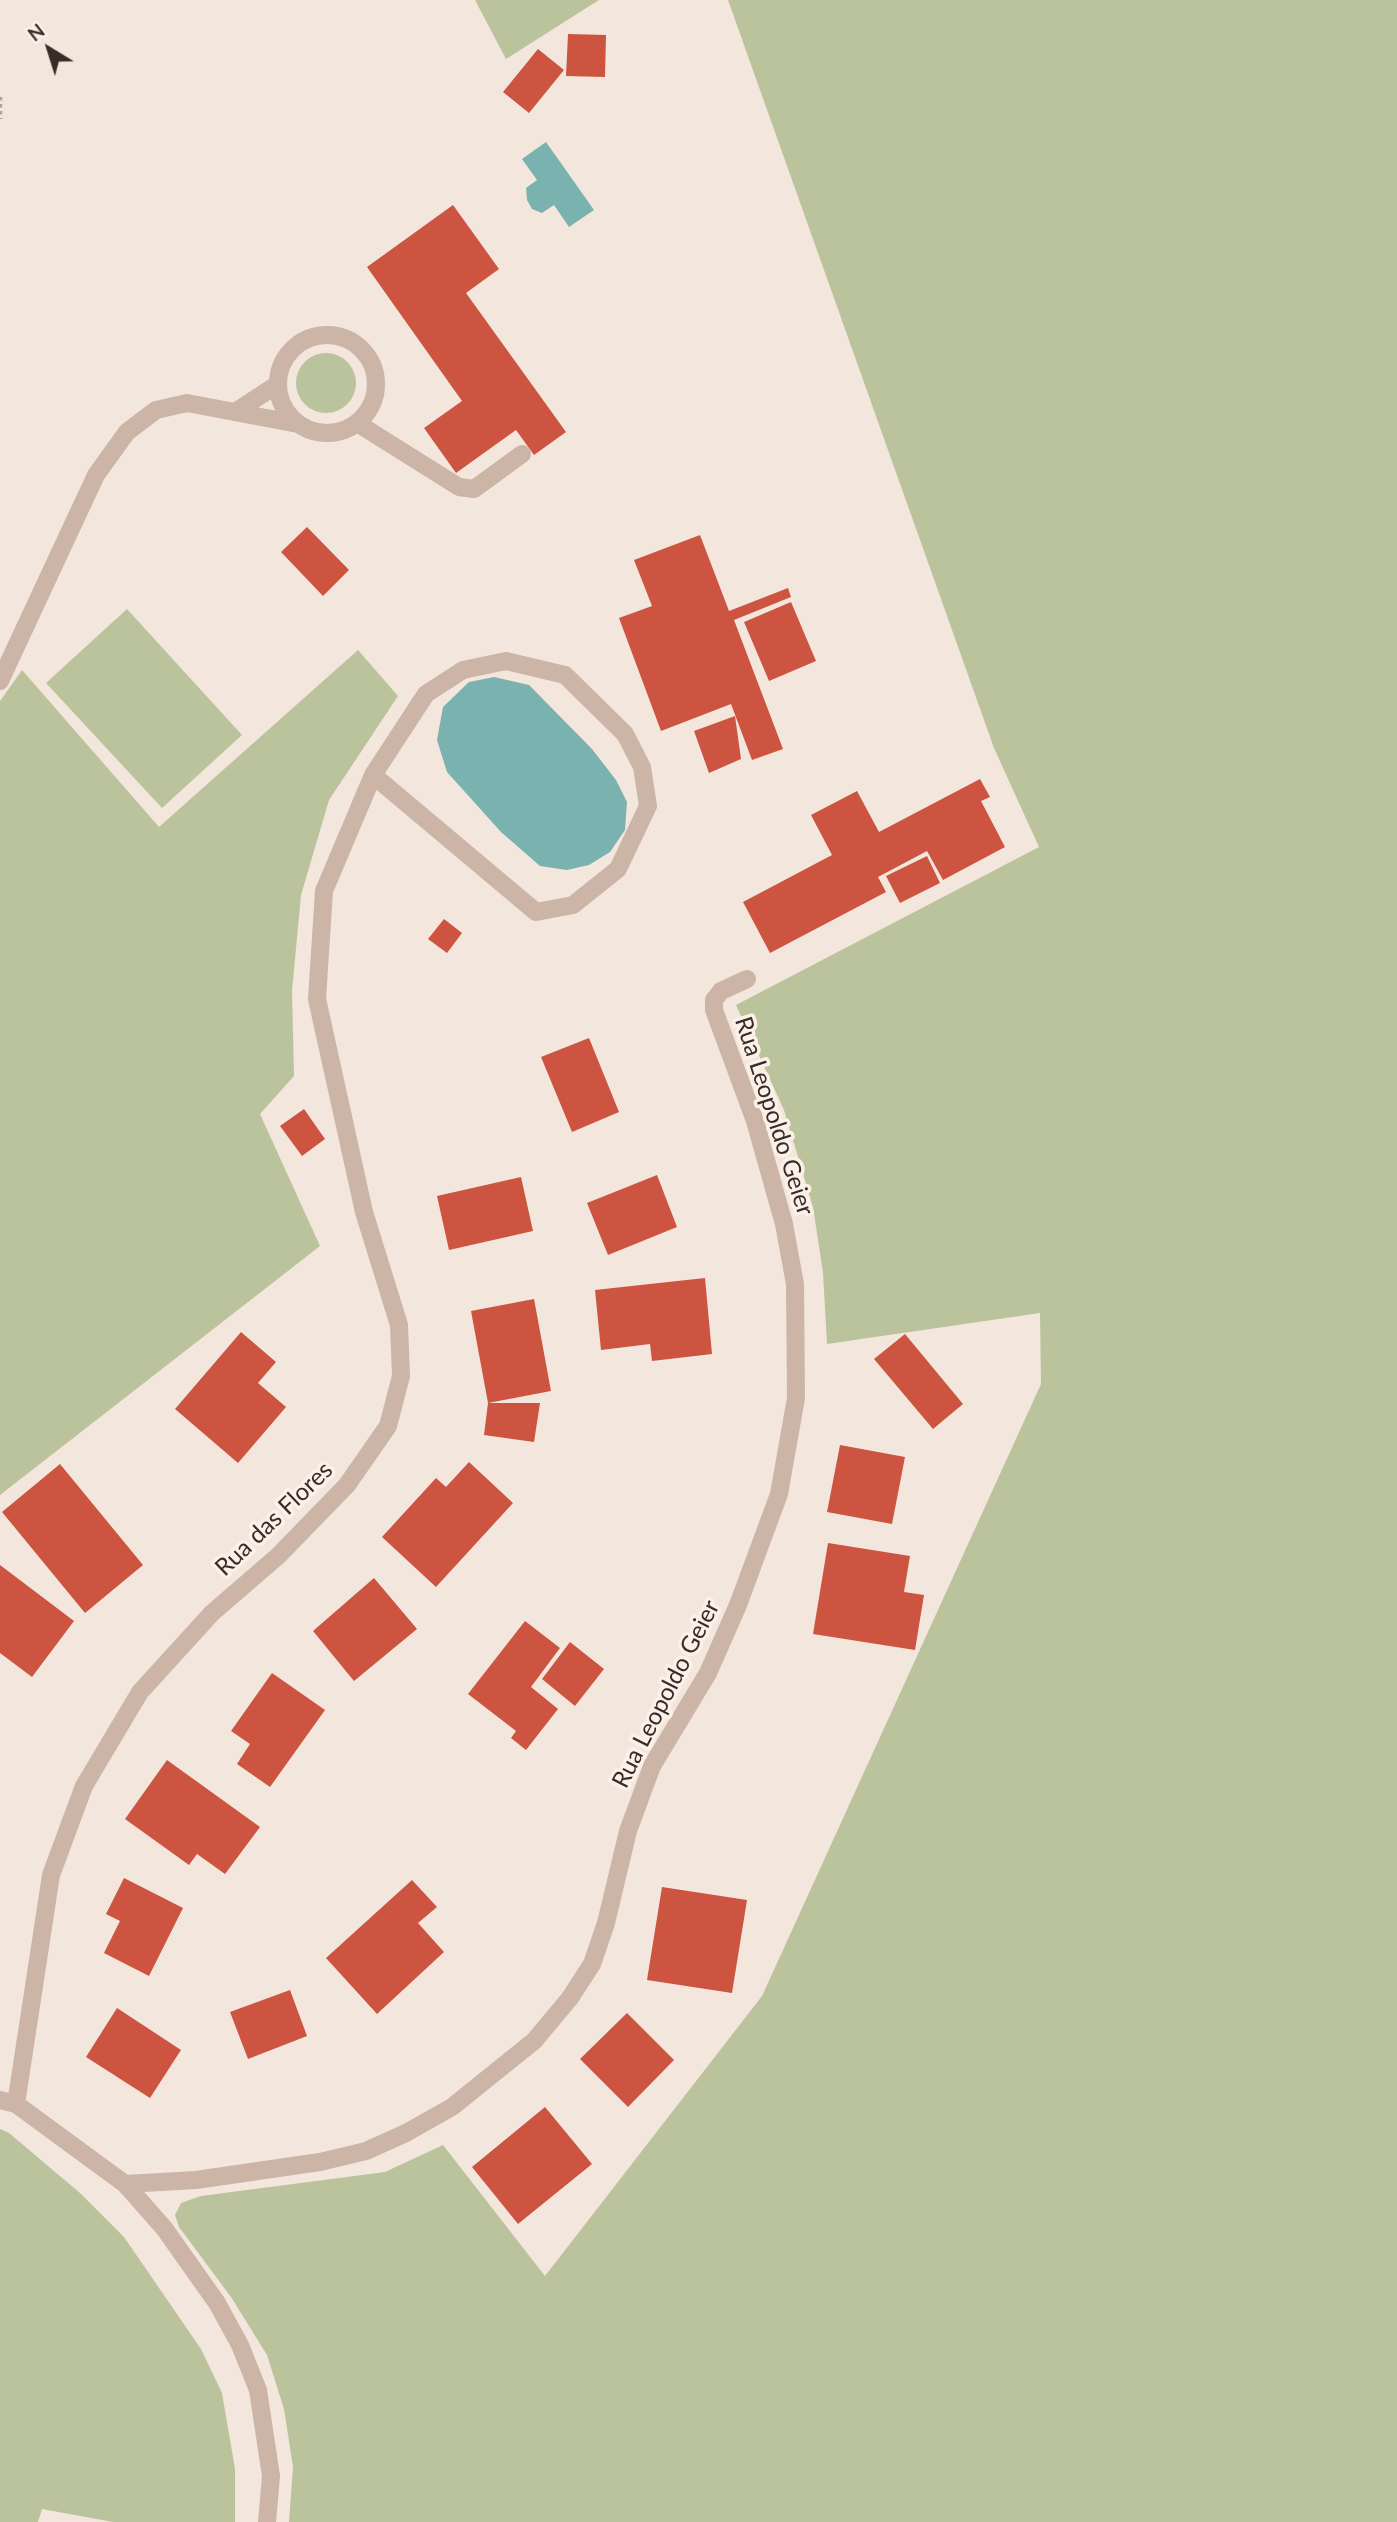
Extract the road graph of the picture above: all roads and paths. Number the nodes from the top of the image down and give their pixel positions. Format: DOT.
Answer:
graph roads {
  1 [pos="0,97"];
  2 [pos="0,119"];
  3 [pos="278,384"];
  4 [pos="235,412"];
  5 [pos="357,423"];
  6 [pos="299,424"];
  7 [pos="522,454"];
  8 [pos="0,681"];
  9 [pos="373,775"];
  10 [pos="747,979"];
  11 [pos="8,2102"];
  12 [pos="125,2184"];
  13 [pos="267,2522"];
  1 -- 2 [label="path"];
  3 -- 4 [label="street"];
  3 -- 5 [label="street"];
  3 -- 6 [label="street"];
  4 -- 6 [label="street"];
  4 -- 8 [label="street"];
  5 -- 6 [label="street"];
  5 -- 7 [label="street"];
  9 -- 9 [label="street"];
  9 -- 11 [label="street, Rua das Flores"];
  10 -- 12 [label="street, Rua Leopoldo Geier"];
  11 -- 12 [label="street"];
  12 -- 13 [label="street"];
}
